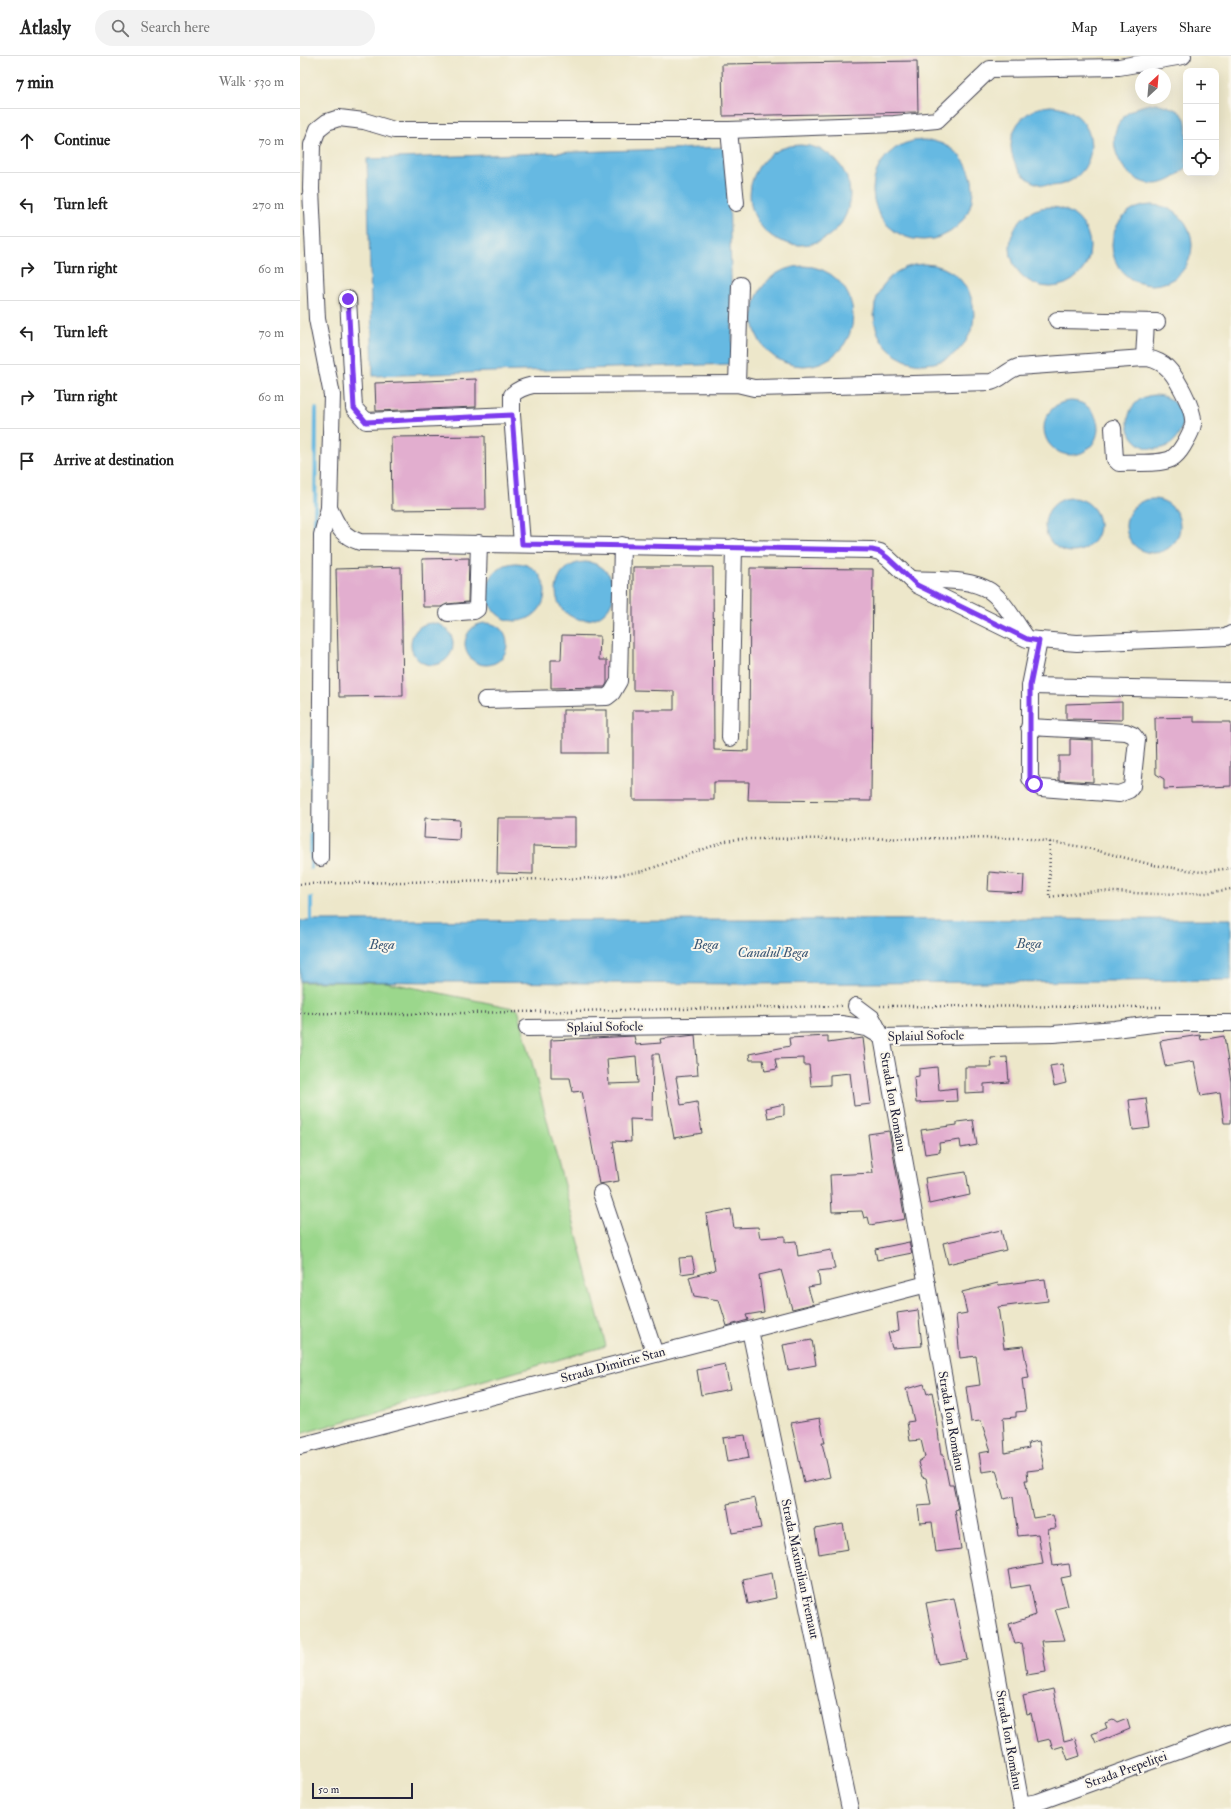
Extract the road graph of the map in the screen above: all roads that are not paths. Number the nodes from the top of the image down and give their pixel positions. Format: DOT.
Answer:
graph roads {
  1 [pos="1183,56"];
  2 [pos="730,130"];
  3 [pos="736,203"];
  4 [pos="740,285"];
  5 [pos="348,299"];
  6 [pos="1056,320"];
  7 [pos="1144,358"];
  8 [pos="737,384"];
  9 [pos="512,415"];
  10 [pos="1113,428"];
  11 [pos="330,508"];
  12 [pos="479,543"];
  13 [pos="522,544"];
  14 [pos="622,545"];
  15 [pos="734,547"];
  16 [pos="910,579"];
  17 [pos="448,613"];
  18 [pos="1231,634"];
  19 [pos="1033,640"];
  20 [pos="1030,686"];
  21 [pos="1231,690"];
  22 [pos="485,700"];
  23 [pos="1029,726"];
  24 [pos="730,738"];
  25 [pos="320,858"];
  26 [pos="856,1006"];
  27 [pos="1231,1023"];
  28 [pos="527,1028"];
  29 [pos="882,1036"];
  30 [pos="601,1193"];
  31 [pos="927,1284"];
  32 [pos="750,1330"];
  33 [pos="655,1354"];
  34 [pos="300,1446"];
  35 [pos="1231,1732"];
  36 [pos="1021,1805"];
  37 [pos="850,1809"];
  1 -- 2 [label="street"];
  2 -- 3 [label="street"];
  2 -- 11 [label="street"];
  4 -- 8 [label="street"];
  5 -- 9 [label="street"];
  6 -- 7 [label="street"];
  7 -- 8 [label="street"];
  7 -- 10 [label="street"];
  8 -- 9 [label="street"];
  9 -- 13 [label="street"];
  11 -- 12 [label="street"];
  11 -- 25 [label="street"];
  12 -- 13 [label="street"];
  12 -- 17 [label="street"];
  13 -- 14 [label="street"];
  14 -- 15 [label="street"];
  14 -- 22 [label="street"];
  15 -- 16 [label="street"];
  15 -- 24 [label="street"];
  16 -- 19 [label="street"];
  16 -- 19 [label="street"];
  18 -- 19 [label="street"];
  19 -- 20 [label="street"];
  20 -- 21 [label="street"];
  20 -- 23 [label="street"];
  23 -- 23 [label="street"];
  26 -- 29 [label="street, Strada Ion Românu"];
  27 -- 29 [label="street, Splaiul Sofocle"];
  28 -- 29 [label="street, Splaiul Sofocle"];
  29 -- 31 [label="street, Strada Ion Românu"];
  30 -- 33 [label="street"];
  31 -- 32 [label="street, Strada Dimitrie Stan"];
  31 -- 36 [label="street, Strada Ion Românu"];
  32 -- 33 [label="street, Strada Dimitrie Stan"];
  32 -- 37 [label="street, Strada Maximilian Fremaut"];
  33 -- 34 [label="street, Strada Dimitrie Stan"];
  35 -- 36 [label="street, Strada Prepeliței"];
}
